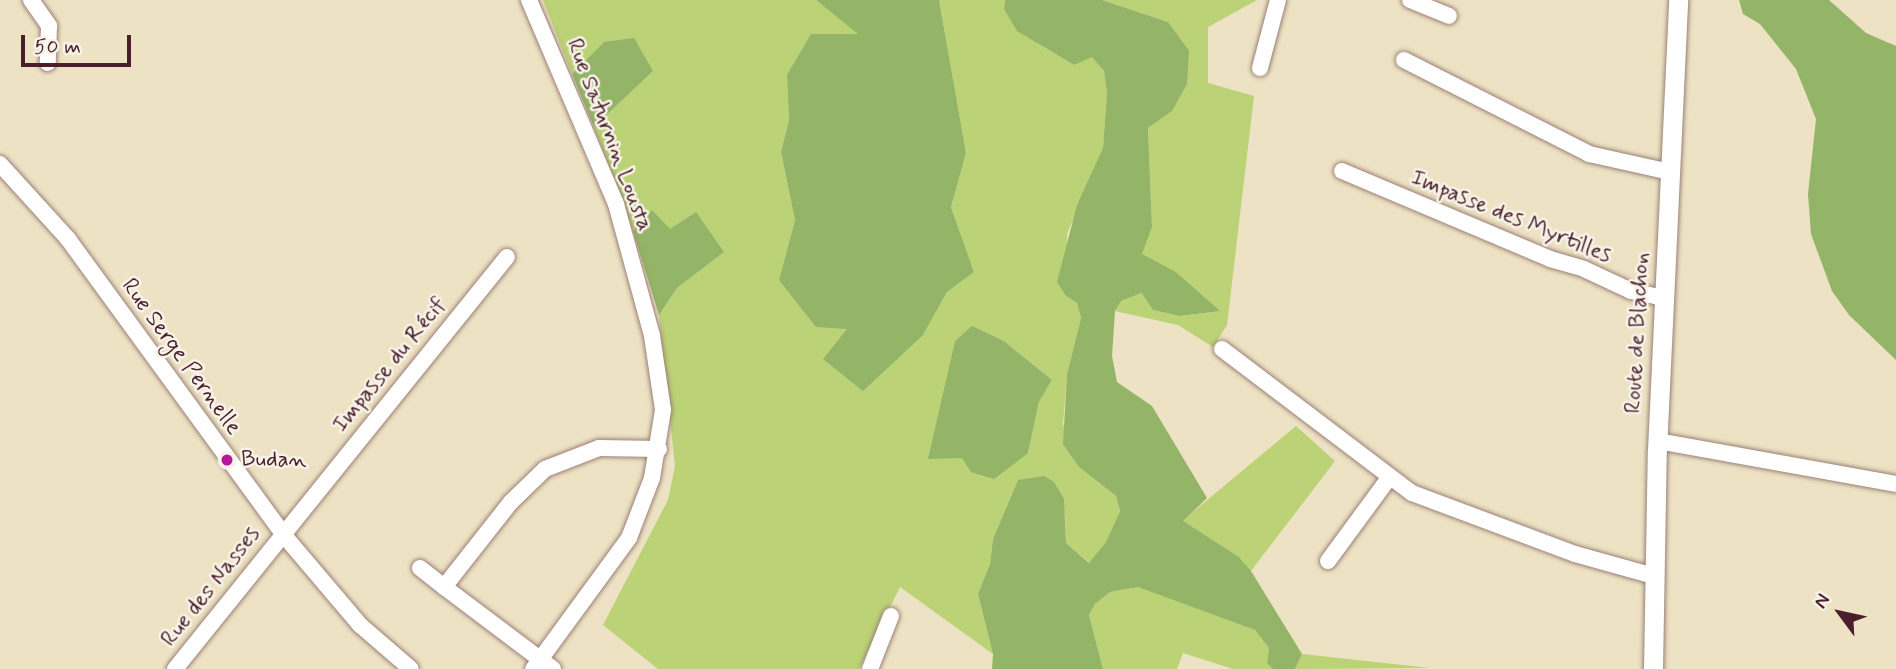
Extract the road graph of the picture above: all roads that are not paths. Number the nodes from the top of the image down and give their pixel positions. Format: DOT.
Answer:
graph roads {
  1 [pos="31,0"];
  2 [pos="529,0"];
  3 [pos="1278,0"];
  4 [pos="1410,0"];
  5 [pos="1678,0"];
  6 [pos="1449,16"];
  7 [pos="1404,60"];
  8 [pos="48,63"];
  9 [pos="1260,68"];
  10 [pos="0,163"];
  11 [pos="1342,171"];
  12 [pos="1671,172"];
  13 [pos="507,257"];
  14 [pos="1665,298"];
  15 [pos="1222,349"];
  16 [pos="1658,442"];
  17 [pos="659,449"];
  18 [pos="1389,478"];
  19 [pos="1896,484"];
  20 [pos="282,533"];
  21 [pos="1328,561"];
  22 [pos="420,568"];
  23 [pos="1654,576"];
  24 [pos="444,587"];
  25 [pos="891,616"];
  26 [pos="542,666"];
  27 [pos="175,669"];
  28 [pos="411,669"];
  29 [pos="870,669"];
  30 [pos="1653,669"];
  1 -- 8 [label="street"];
  2 -- 17 [label="street, Rue Saturnin Lousta"];
  3 -- 9 [label="street"];
  4 -- 6 [label="street"];
  5 -- 12 [label="street, Route de Blachon"];
  7 -- 12 [label="street"];
  10 -- 20 [label="street, Rue Serge Pernelle"];
  11 -- 14 [label="street, Impasse des Myrtilles"];
  12 -- 14 [label="street, Route de Blachon"];
  13 -- 20 [label="street, Impasse du Récif"];
  14 -- 16 [label="street, Route de Blachon"];
  15 -- 18 [label="street"];
  16 -- 19 [label="street"];
  16 -- 23 [label="street, Route de Blachon"];
  17 -- 24 [label="street"];
  17 -- 26 [label="street, Rue Saturnin Lousta"];
  18 -- 21 [label="street"];
  18 -- 23 [label="street"];
  20 -- 27 [label="street, Rue des Nasses"];
  20 -- 28 [label="street, Rue Serge Pernelle"];
  22 -- 24 [label="street"];
  23 -- 30 [label="street, Route de Blachon"];
  24 -- 26 [label="street"];
  25 -- 29 [label="street"];
}
